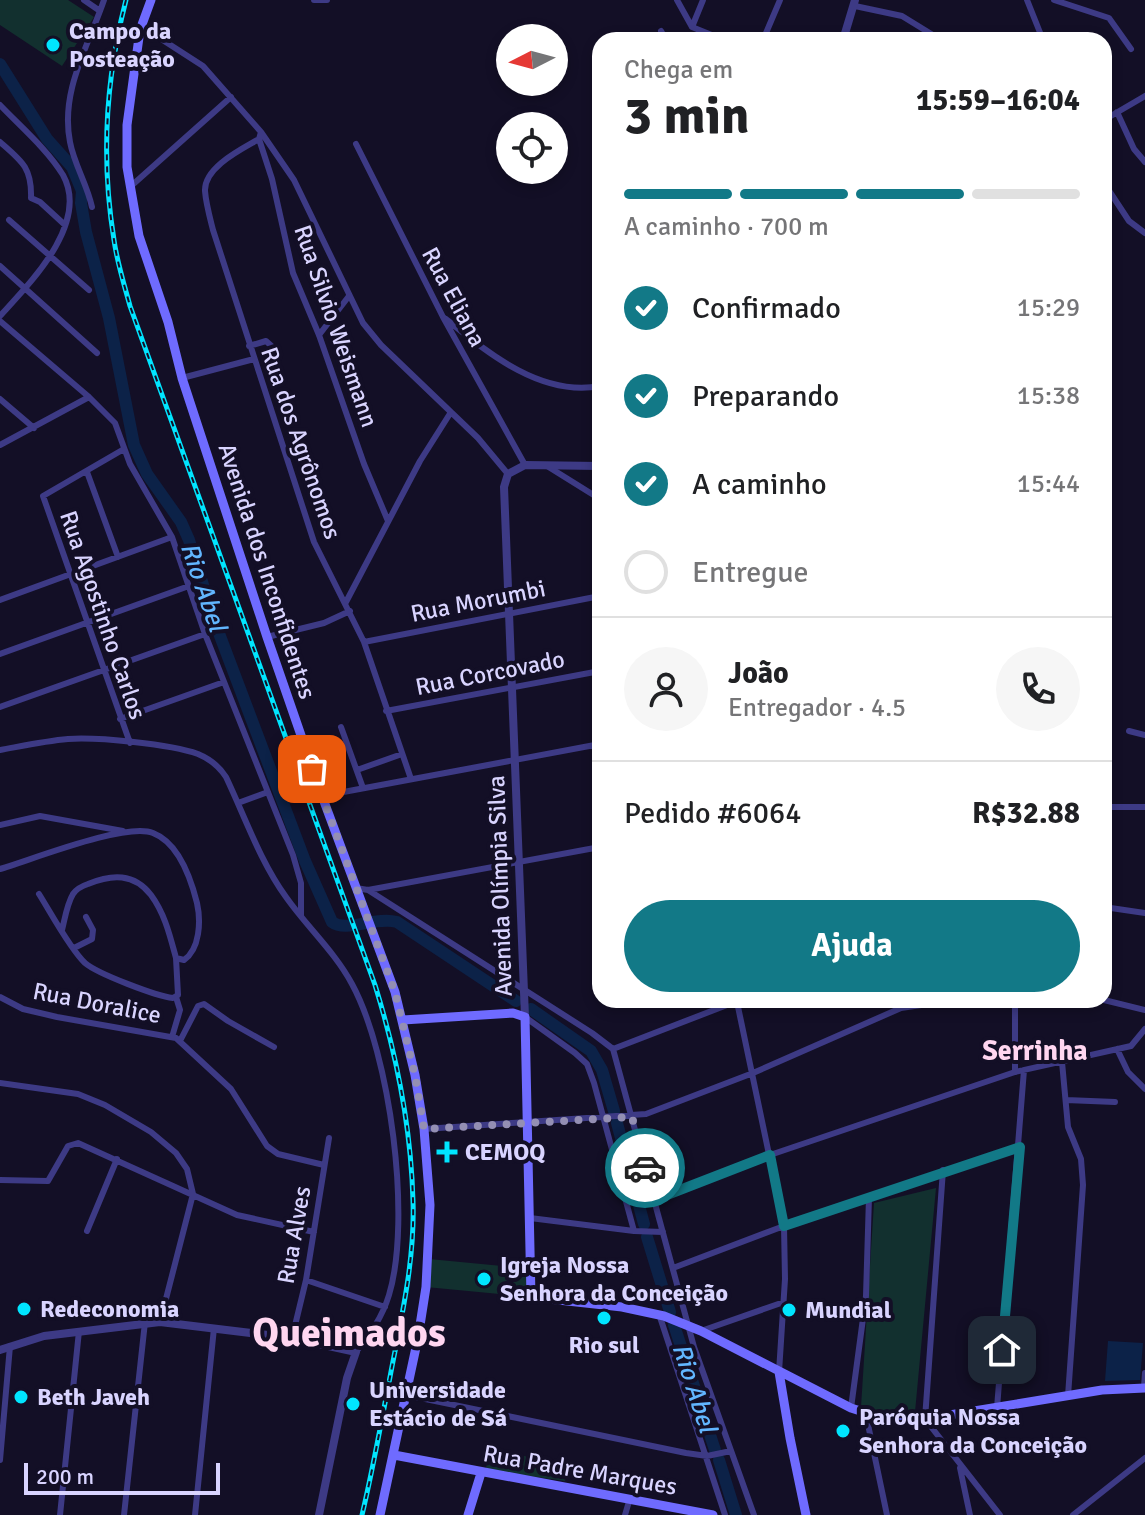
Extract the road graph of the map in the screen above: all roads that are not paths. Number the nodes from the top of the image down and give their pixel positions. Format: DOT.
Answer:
graph roads {
  1 [pos="84,0"];
  2 [pos="104,0"];
  3 [pos="151,0"];
  4 [pos="314,0"];
  5 [pos="327,0"];
  6 [pos="677,0"];
  7 [pos="703,0"];
  8 [pos="780,0"];
  9 [pos="1027,0"];
  10 [pos="1054,0"];
  11 [pos="855,3"];
  12 [pos="100,11"];
  13 [pos="141,26"];
  14 [pos="692,27"];
  15 [pos="704,32"];
  16 [pos="766,32"];
  17 [pos="846,32"];
  18 [pos="928,32"];
  19 [pos="1040,32"];
  20 [pos="1131,49"];
  21 [pos="1145,96"];
  22 [pos="231,97"];
  23 [pos="0,105"];
  24 [pos="1117,112"];
  25 [pos="1112,115"];
  26 [pos="260,135"];
  27 [pos="0,142"];
  28 [pos="356,144"];
  29 [pos="1145,162"];
  30 [pos="130,187"];
  31 [pos="1112,197"];
  32 [pos="1112,201"];
  33 [pos="1115,202"];
  34 [pos="92,207"];
  35 [pos="9,220"];
  36 [pos="65,225"];
  37 [pos="1145,233"];
  38 [pos="51,256"];
  39 [pos="0,266"];
  40 [pos="25,288"];
  41 [pos="89,290"];
  42 [pos="349,296"];
  43 [pos="443,317"];
  44 [pos="0,318"];
  45 [pos="319,335"];
  46 [pos="249,346"];
  47 [pos="278,352"];
  48 [pos="97,353"];
  49 [pos="254,359"];
  50 [pos="182,378"];
  51 [pos="592,387"];
  52 [pos="89,397"];
  53 [pos="0,399"];
  54 [pos="451,412"];
  55 [pos="34,428"];
  56 [pos="0,445"];
  57 [pos="124,449"];
  58 [pos="525,465"];
  59 [pos="547,466"];
  60 [pos="592,466"];
  61 [pos="87,472"];
  62 [pos="508,474"];
  63 [pos="592,494"];
  64 [pos="388,521"];
  65 [pos="172,537"];
  66 [pos="118,557"];
  67 [pos="70,574"];
  68 [pos="189,586"];
  69 [pos="592,597"];
  70 [pos="0,600"];
  71 [pos="346,602"];
  72 [pos="350,611"];
  73 [pos="510,612"];
  74 [pos="86,622"];
  75 [pos="205,634"];
  76 [pos="267,637"];
  77 [pos="364,642"];
  78 [pos="0,654"];
  79 [pos="103,671"];
  80 [pos="592,672"];
  81 [pos="224,682"];
  82 [pos="513,687"];
  83 [pos="0,707"];
  84 [pos="386,711"];
  85 [pos="120,719"];
  86 [pos="341,727"];
  87 [pos="1129,731"];
  88 [pos="1145,735"];
  89 [pos="130,743"];
  90 [pos="592,745"];
  91 [pos="0,750"];
  92 [pos="402,754"];
  93 [pos="516,759"];
  94 [pos="357,770"];
  95 [pos="411,779"];
  96 [pos="363,788"];
  97 [pos="268,792"];
  98 [pos="322,796"];
  99 [pos="238,803"];
  100 [pos="1112,807"];
  101 [pos="1145,807"];
  102 [pos="0,825"];
  103 [pos="127,832"];
  104 [pos="592,849"];
  105 [pos="520,863"];
  106 [pos="0,869"];
  107 [pos="356,888"];
  108 [pos="368,890"];
  109 [pos="39,894"];
  110 [pos="1112,908"];
  111 [pos="1145,913"];
  112 [pos="301,915"];
  113 [pos="86,917"];
  114 [pos="62,930"];
  115 [pos="74,948"];
  116 [pos="176,958"];
  117 [pos="524,994"];
  118 [pos="0,997"];
  119 [pos="176,997"];
  120 [pos="1112,1002"];
  121 [pos="719,1008"];
  122 [pos="739,1008"];
  123 [pos="901,1008"];
  124 [pos="1015,1008"];
  125 [pos="1145,1010"];
  126 [pos="525,1014"];
  127 [pos="403,1020"];
  128 [pos="1145,1029"];
  129 [pos="172,1037"];
  130 [pos="180,1041"];
  131 [pos="1145,1043"];
  132 [pos="1131,1046"];
  133 [pos="274,1047"];
  134 [pos="613,1049"];
  135 [pos="1117,1049"];
  136 [pos="1062,1062"];
  137 [pos="1024,1070"];
  138 [pos="1015,1072"];
  139 [pos="753,1073"];
  140 [pos="0,1083"];
  141 [pos="1145,1089"];
  142 [pos="1066,1100"];
  143 [pos="1115,1102"];
  144 [pos="632,1117"];
  145 [pos="605,1119"];
  146 [pos="525,1124"];
  147 [pos="424,1129"];
  148 [pos="329,1138"];
  149 [pos="1020,1147"];
  150 [pos="770,1155"];
  151 [pos="117,1159"];
  152 [pos="324,1165"];
  153 [pos="943,1170"];
  154 [pos="0,1180"];
  155 [pos="193,1194"];
  156 [pos="869,1197"];
  157 [pos="654,1200"];
  158 [pos="530,1218"];
  159 [pos="784,1226"];
  160 [pos="87,1231"];
  161 [pos="636,1231"];
  162 [pos="314,1232"];
  163 [pos="660,1232"];
  164 [pos="673,1268"];
  165 [pos="306,1280"];
  166 [pos="784,1302"];
  167 [pos="385,1307"];
  168 [pos="661,1315"];
  169 [pos="145,1322"];
  170 [pos="160,1322"];
  171 [pos="684,1323"];
  172 [pos="214,1327"];
  173 [pos="79,1331"];
  174 [pos="701,1331"];
  175 [pos="292,1338"];
  176 [pos="10,1346"];
  177 [pos="0,1350"];
  178 [pos="356,1352"];
  179 [pos="779,1372"];
  180 [pos="1145,1374"];
  181 [pos="1144,1387"];
  182 [pos="406,1395"];
  183 [pos="1068,1396"];
  184 [pos="851,1408"];
  185 [pos="997,1408"];
  186 [pos="866,1415"];
  187 [pos="925,1419"];
  188 [pos="0,1450"];
  189 [pos="728,1452"];
  190 [pos="394,1455"];
  191 [pos="709,1456"];
  192 [pos="1145,1458"];
  193 [pos="0,1460"];
  194 [pos="960,1466"];
  195 [pos="481,1473"];
  196 [pos="982,1492"];
  197 [pos="966,1496"];
  198 [pos="630,1498"];
  199 [pos="60,1515"];
  200 [pos="124,1515"];
  201 [pos="195,1515"];
  202 [pos="319,1515"];
  203 [pos="380,1515"];
  204 [pos="468,1515"];
  205 [pos="625,1515"];
  206 [pos="713,1515"];
  207 [pos="725,1515"];
  208 [pos="754,1515"];
  209 [pos="806,1515"];
  210 [pos="887,1515"];
  211 [pos="970,1515"];
  212 [pos="1000,1515"];
  213 [pos="1073,1515"];
  1 -- 12 [label="street"];
  2 -- 12 [label="street"];
  3 -- 13 [label="main road"];
  4 -- 5 [label="street"];
  6 -- 14 [label="street"];
  7 -- 14 [label="street"];
  8 -- 16 [label="street"];
  9 -- 19 [label="street"];
  10 -- 20 [label="street"];
  11 -- 17 [label="street"];
  11 -- 18 [label="street"];
  12 -- 34 [label="street"];
  13 -- 22 [label="street"];
  13 -- 30 [label="main road, Avenida dos Inconfidentes"];
  14 -- 15 [label="street"];
  21 -- 24 [label="street"];
  22 -- 26 [label="street"];
  22 -- 30 [label="street"];
  23 -- 36 [label="street"];
  24 -- 25 [label="street"];
  24 -- 29 [label="street"];
  26 -- 42 [label="street"];
  26 -- 45 [label="street, Rua Silvio Weismann"];
  26 -- 46 [label="street, Rua dos Agrônomos"];
  27 -- 36 [label="street"];
  28 -- 43 [label="street, Rua Eliana"];
  30 -- 50 [label="main road, Avenida dos Inconfidentes"];
  31 -- 33 [label="street"];
  32 -- 33 [label="street"];
  33 -- 37 [label="street"];
  35 -- 38 [label="street"];
  36 -- 38 [label="street"];
  38 -- 40 [label="street"];
  38 -- 41 [label="street"];
  39 -- 40 [label="street"];
  40 -- 44 [label="street"];
  40 -- 48 [label="street"];
  42 -- 45 [label="street"];
  42 -- 54 [label="street"];
  43 -- 51 [label="street"];
  43 -- 58 [label="street, Rua Eliana"];
  44 -- 52 [label="street"];
  45 -- 64 [label="street, Rua Silvio Weismann"];
  46 -- 47 [label="street"];
  46 -- 49 [label="street, Rua dos Agrônomos"];
  49 -- 50 [label="street"];
  49 -- 71 [label="street, Rua dos Agrônomos"];
  50 -- 76 [label="main road, Avenida dos Inconfidentes"];
  52 -- 55 [label="street"];
  52 -- 57 [label="street"];
  53 -- 55 [label="street"];
  54 -- 62 [label="street"];
  54 -- 64 [label="street"];
  55 -- 56 [label="street"];
  57 -- 61 [label="street, Rua Agostinho Carlos"];
  57 -- 65 [label="street"];
  58 -- 59 [label="street"];
  58 -- 62 [label="street"];
  59 -- 60 [label="street"];
  59 -- 63 [label="street"];
  61 -- 66 [label="street"];
  61 -- 67 [label="street, Rua Agostinho Carlos"];
  62 -- 73 [label="street, Avenida Olímpia Silva"];
  64 -- 71 [label="street"];
  65 -- 66 [label="street"];
  65 -- 68 [label="street"];
  66 -- 67 [label="street"];
  67 -- 70 [label="street"];
  67 -- 74 [label="street, Rua Agostinho Carlos"];
  68 -- 74 [label="street"];
  68 -- 75 [label="street"];
  69 -- 73 [label="street, Rua Morumbi"];
  71 -- 72 [label="street, Rua dos Agrônomos"];
  72 -- 76 [label="street"];
  72 -- 77 [label="street, Rua dos Agrônomos"];
  73 -- 77 [label="street, Rua Morumbi"];
  73 -- 82 [label="street, Avenida Olímpia Silva"];
  74 -- 78 [label="street"];
  74 -- 79 [label="street, Rua Agostinho Carlos"];
  75 -- 79 [label="street"];
  75 -- 81 [label="street"];
  76 -- 98 [label="main road, Avenida dos Inconfidentes"];
  77 -- 84 [label="street, Rua dos Agrônomos"];
  79 -- 83 [label="street"];
  79 -- 85 [label="street, Rua Agostinho Carlos"];
  80 -- 82 [label="street, Rua Corcovado"];
  81 -- 85 [label="street"];
  81 -- 97 [label="street"];
  82 -- 84 [label="street, Rua Corcovado"];
  82 -- 93 [label="street, Avenida Olímpia Silva"];
  84 -- 92 [label="street, Rua dos Agrônomos"];
  85 -- 89 [label="street, Rua Agostinho Carlos"];
  86 -- 94 [label="street"];
  87 -- 88 [label="street"];
  89 -- 91 [label="street"];
  89 -- 99 [label="street"];
  90 -- 93 [label="street"];
  92 -- 94 [label="street"];
  92 -- 95 [label="street, Rua dos Agrônomos"];
  93 -- 95 [label="street"];
  93 -- 105 [label="street, Avenida Olímpia Silva"];
  94 -- 96 [label="street"];
  95 -- 96 [label="street"];
  96 -- 98 [label="street"];
  97 -- 99 [label="street"];
  97 -- 112 [label="street"];
  98 -- 107 [label="main road, Avenida dos Inconfidentes"];
  99 -- 112 [label="street"];
  100 -- 101 [label="street"];
  102 -- 103 [label="street"];
  103 -- 106 [label="street"];
  103 -- 116 [label="street"];
  104 -- 105 [label="street"];
  105 -- 108 [label="street"];
  105 -- 117 [label="street, Avenida Olímpia Silva"];
  107 -- 108 [label="street"];
  107 -- 127 [label="main road, Avenida dos Inconfidentes"];
  108 -- 117 [label="street"];
  109 -- 114 [label="street"];
  110 -- 111 [label="street"];
  112 -- 167 [label="street"];
  113 -- 115 [label="street"];
  114 -- 115 [label="street"];
  114 -- 116 [label="street"];
  115 -- 119 [label="street"];
  116 -- 119 [label="street"];
  117 -- 126 [label="street, Avenida Olímpia Silva"];
  117 -- 134 [label="street"];
  118 -- 129 [label="street, Rua Doralice"];
  119 -- 129 [label="street"];
  120 -- 125 [label="street"];
  121 -- 134 [label="street"];
  122 -- 139 [label="street"];
  123 -- 139 [label="street"];
  124 -- 138 [label="street"];
  126 -- 127 [label="main road"];
  126 -- 145 [label="street"];
  126 -- 146 [label="main road, Avenida Olímpia Silva"];
  127 -- 147 [label="main road, Avenida dos Inconfidentes"];
  128 -- 132 [label="street"];
  129 -- 130 [label="street, Rua Doralice"];
  130 -- 133 [label="street"];
  130 -- 152 [label="street, Rua Doralice"];
  131 -- 132 [label="street"];
  132 -- 135 [label="street"];
  134 -- 144 [label="street"];
  135 -- 136 [label="street"];
  135 -- 141 [label="street"];
  136 -- 137 [label="street"];
  136 -- 142 [label="street"];
  137 -- 138 [label="street"];
  137 -- 149 [label="street"];
  138 -- 150 [label="street"];
  139 -- 144 [label="street"];
  139 -- 150 [label="street"];
  140 -- 155 [label="street"];
  142 -- 143 [label="street"];
  142 -- 183 [label="street"];
  144 -- 145 [label="street"];
  144 -- 157 [label="street"];
  145 -- 146 [label="street"];
  145 -- 161 [label="street"];
  146 -- 147 [label="street"];
  146 -- 158 [label="main road, Avenida Olímpia Silva"];
  147 -- 182 [label="main road, Avenida dos Inconfidentes"];
  148 -- 152 [label="street, Rua Alves"];
  149 -- 153 [label="street"];
  149 -- 185 [label="street"];
  150 -- 157 [label="street"];
  150 -- 159 [label="street"];
  151 -- 154 [label="street"];
  151 -- 155 [label="street"];
  151 -- 160 [label="street"];
  152 -- 162 [label="street, Rua Alves"];
  153 -- 156 [label="street"];
  153 -- 187 [label="street"];
  155 -- 162 [label="street"];
  155 -- 170 [label="street"];
  156 -- 159 [label="street"];
  156 -- 184 [label="street"];
  157 -- 163 [label="street"];
  158 -- 161 [label="street"];
  158 -- 168 [label="main road, Avenida Olímpia Silva"];
  159 -- 164 [label="street"];
  159 -- 166 [label="street"];
  161 -- 163 [label="street"];
  162 -- 165 [label="street, Rua Alves"];
  163 -- 164 [label="street"];
  164 -- 171 [label="street"];
  165 -- 167 [label="street"];
  165 -- 175 [label="street, Rua Alves"];
  166 -- 174 [label="street"];
  166 -- 179 [label="street"];
  167 -- 178 [label="street"];
  168 -- 171 [label="main road"];
  168 -- 191 [label="street"];
  169 -- 170 [label="street"];
  169 -- 173 [label="street"];
  169 -- 200 [label="street"];
  170 -- 172 [label="street"];
  171 -- 174 [label="main road"];
  171 -- 189 [label="street"];
  172 -- 175 [label="street"];
  172 -- 201 [label="street"];
  173 -- 176 [label="street"];
  173 -- 199 [label="street"];
  174 -- 179 [label="main road"];
  175 -- 178 [label="street"];
  176 -- 177 [label="street"];
  176 -- 188 [label="street"];
  178 -- 202 [label="street"];
  179 -- 184 [label="main road"];
  179 -- 209 [label="main road"];
  180 -- 181 [label="street"];
  181 -- 183 [label="main road"];
  182 -- 190 [label="main road, Avenida dos Inconfidentes"];
  182 -- 191 [label="street"];
  183 -- 185 [label="main road"];
  184 -- 186 [label="main road"];
  185 -- 187 [label="main road"];
  186 -- 187 [label="main road"];
  186 -- 210 [label="street"];
  187 -- 194 [label="street"];
  188 -- 193 [label="street"];
  189 -- 191 [label="street"];
  189 -- 208 [label="street"];
  190 -- 195 [label="main road, Rua Padre Marques"];
  190 -- 203 [label="main road, Avenida dos Inconfidentes"];
  191 -- 207 [label="street"];
  192 -- 213 [label="street"];
  194 -- 196 [label="street"];
  194 -- 197 [label="street"];
  195 -- 198 [label="main road, Rua Padre Marques"];
  195 -- 204 [label="main road"];
  196 -- 197 [label="street"];
  196 -- 212 [label="street"];
  197 -- 211 [label="street"];
  198 -- 205 [label="street"];
  198 -- 206 [label="main road, Rua Padre Marques"];
}
